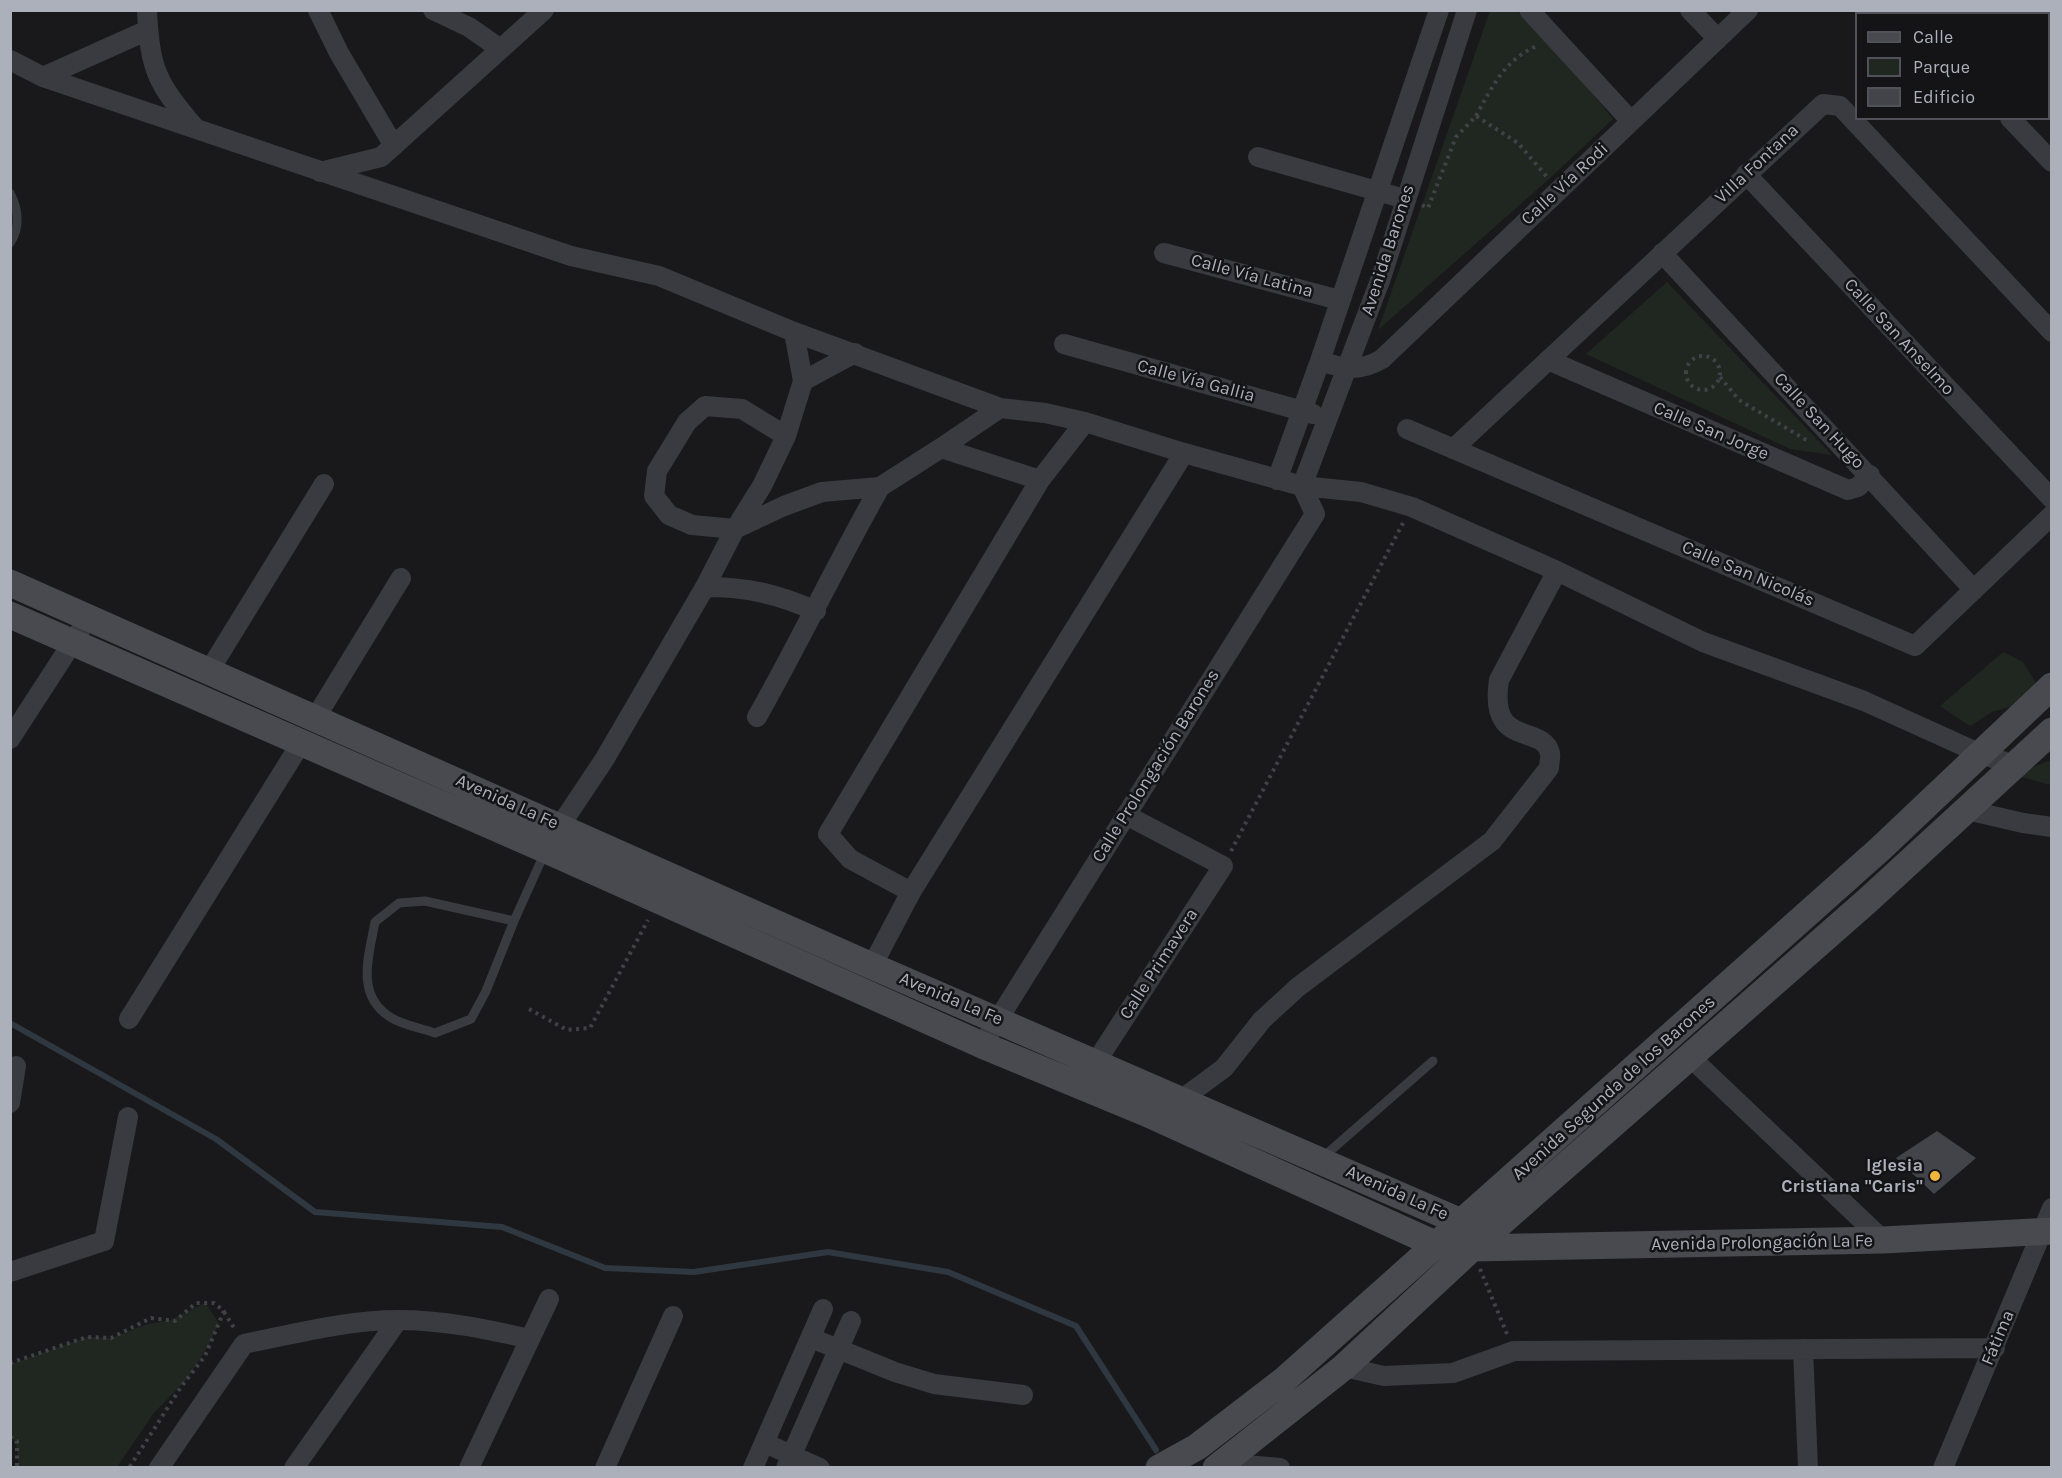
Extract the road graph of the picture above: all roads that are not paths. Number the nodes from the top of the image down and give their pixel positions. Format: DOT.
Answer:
graph roads {
  1 [pos="147,10"];
  2 [pos="318,10"];
  3 [pos="433,10"];
  4 [pos="544,10"];
  5 [pos="1439,10"];
  6 [pos="1467,10"];
  7 [pos="1529,10"];
  8 [pos="1690,10"];
  9 [pos="1748,10"];
  10 [pos="148,30"];
  11 [pos="1718,39"];
  12 [pos="499,48"];
  13 [pos="10,60"];
  14 [pos="43,77"];
  15 [pos="2012,120"];
  16 [pos="1631,122"];
  17 [pos="195,128"];
  18 [pos="393,146"];
  19 [pos="1258,157"];
  20 [pos="2052,162"];
  21 [pos="319,172"];
  22 [pos="1746,174"];
  23 [pos="1377,191"];
  24 [pos="10,193"];
  25 [pos="1405,199"];
  26 [pos="10,243"];
  27 [pos="1164,253"];
  28 [pos="1662,253"];
  29 [pos="1339,300"];
  30 [pos="794,332"];
  31 [pos="2052,332"];
  32 [pos="1064,345"];
  33 [pos="855,353"];
  34 [pos="1548,360"];
  35 [pos="1320,361"];
  36 [pos="1346,370"];
  37 [pos="803,381"];
  38 [pos="1000,408"];
  39 [pos="1301,410"];
  40 [pos="1327,419"];
  41 [pos="1085,422"];
  42 [pos="1407,429"];
  43 [pos="786,436"];
  44 [pos="941,448"];
  45 [pos="1453,449"];
  46 [pos="1184,453"];
  47 [pos="1870,475"];
  48 [pos="1040,480"];
  49 [pos="1277,480"];
  50 [pos="324,484"];
  51 [pos="1302,486"];
  52 [pos="880,487"];
  53 [pos="2052,500"];
  54 [pos="2052,515"];
  55 [pos="735,529"];
  56 [pos="1557,571"];
  57 [pos="400,578"];
  58 [pos="10,583"];
  59 [pos="705,587"];
  60 [pos="1974,590"];
  61 [pos="816,611"];
  62 [pos="10,615"];
  63 [pos="89,616"];
  64 [pos="73,642"];
  65 [pos="209,671"];
  66 [pos="2052,686"];
  67 [pos="316,717"];
  68 [pos="757,717"];
  69 [pos="2052,731"];
  70 [pos="10,739"];
  71 [pos="301,743"];
  72 [pos="1981,754"];
  73 [pos="2017,766"];
  74 [pos="1967,810"];
  75 [pos="1126,815"];
  76 [pos="559,824"];
  77 [pos="2052,827"];
  78 [pos="546,850"];
  79 [pos="911,892"];
  80 [pos="514,921"];
  81 [pos="872,966"];
  82 [pos="997,1018"];
  83 [pos="129,1019"];
  84 [pos="982,1045"];
  85 [pos="1689,1056"];
  86 [pos="1433,1061"];
  87 [pos="1095,1062"];
  88 [pos="16,1066"];
  89 [pos="1182,1099"];
  90 [pos="10,1103"];
  91 [pos="1146,1113"];
  92 [pos="128,1118"];
  93 [pos="1320,1160"];
  94 [pos="1463,1223"];
  95 [pos="2049,1224"];
  96 [pos="1883,1240"];
  97 [pos="1435,1244"];
  98 [pos="1472,1248"];
  99 [pos="10,1272"];
  100 [pos="549,1299"];
  101 [pos="823,1309"];
  102 [pos="673,1316"];
  103 [pos="398,1320"];
  104 [pos="850,1321"];
  105 [pos="811,1338"];
  106 [pos="530,1339"];
  107 [pos="1995,1348"];
  108 [pos="1803,1349"];
  109 [pos="838,1350"];
  110 [pos="1344,1367"];
  111 [pos="1023,1395"];
  112 [pos="765,1443"];
  113 [pos="789,1461"];
  114 [pos="1220,1465"];
  115 [pos="159,1467"];
  116 [pos="294,1467"];
  117 [pos="469,1467"];
  118 [pos="605,1467"];
  119 [pos="753,1467"];
  120 [pos="820,1467"];
  121 [pos="1159,1467"];
  122 [pos="1280,1467"];
  123 [pos="1808,1467"];
  124 [pos="1943,1467"];
  1 -- 10 [label="street"];
  2 -- 18 [label="street"];
  3 -- 12 [label="street"];
  4 -- 12 [label="street"];
  5 -- 23 [label="street, Avenida Barones"];
  6 -- 25 [label="street, Avenida Barones"];
  7 -- 16 [label="street"];
  8 -- 11 [label="street"];
  9 -- 11 [label="street, Calle Vía Rodi"];
  10 -- 14 [label="street"];
  10 -- 17 [label="street"];
  11 -- 16 [label="street, Calle Vía Rodi"];
  12 -- 18 [label="street"];
  13 -- 14 [label="street"];
  14 -- 17 [label="street"];
  15 -- 20 [label="street"];
  16 -- 36 [label="street, Calle Vía Rodi"];
  17 -- 21 [label="street"];
  18 -- 21 [label="street"];
  19 -- 23 [label="street"];
  21 -- 30 [label="street"];
  22 -- 28 [label="street, Villa Fontana"];
  22 -- 31 [label="street, Villa Fontana"];
  22 -- 53 [label="street, Calle San Anselmo"];
  23 -- 25 [label="street"];
  23 -- 29 [label="street, Avenida Barones"];
  24 -- 26 [label="lane"];
  25 -- 36 [label="street, Avenida Barones"];
  27 -- 29 [label="street, Calle Vía Latina"];
  28 -- 34 [label="street, Villa Fontana"];
  28 -- 47 [label="street, Calle San Hugo"];
  29 -- 35 [label="street, Avenida Barones"];
  30 -- 33 [label="street"];
  30 -- 37 [label="street"];
  32 -- 39 [label="street, Calle Vía Gallia"];
  33 -- 37 [label="street"];
  33 -- 38 [label="street"];
  34 -- 45 [label="street, Villa Fontana"];
  34 -- 47 [label="street, Calle San Jorge"];
  35 -- 36 [label="street"];
  35 -- 39 [label="street, Avenida Barones"];
  36 -- 40 [label="street, Avenida Barones"];
  37 -- 43 [label="street"];
  38 -- 41 [label="street"];
  38 -- 44 [label="street"];
  39 -- 40 [label="street, Calle Vía Gallia"];
  39 -- 49 [label="street, Avenida Barones"];
  40 -- 51 [label="street, Avenida Barones"];
  41 -- 46 [label="street"];
  41 -- 48 [label="street"];
  42 -- 45 [label="street, Calle San Nicolás"];
  43 -- 55 [label="street"];
  43 -- 55 [label="street"];
  44 -- 48 [label="street"];
  44 -- 52 [label="street"];
  45 -- 60 [label="street, Calle San Nicolás"];
  46 -- 49 [label="street"];
  46 -- 79 [label="street"];
  47 -- 60 [label="street, Calle San Hugo"];
  48 -- 79 [label="street"];
  49 -- 51 [label="street"];
  50 -- 65 [label="street"];
  51 -- 56 [label="street"];
  51 -- 75 [label="street, Calle Prolongación Barones"];
  52 -- 55 [label="street"];
  52 -- 61 [label="street"];
  54 -- 60 [label="street, Calle San Nicolás"];
  55 -- 59 [label="street"];
  56 -- 72 [label="street"];
  56 -- 89 [label="street"];
  57 -- 67 [label="street"];
  58 -- 63 [label="street, Avenida La Fe"];
  59 -- 61 [label="street"];
  59 -- 76 [label="street"];
  61 -- 68 [label="street"];
  62 -- 64 [label="street, Avenida La Fe"];
  63 -- 64 [label="street"];
  63 -- 65 [label="street, Avenida La Fe"];
  64 -- 70 [label="street"];
  64 -- 71 [label="street, Avenida La Fe"];
  65 -- 67 [label="street, Avenida La Fe"];
  66 -- 72 [label="street, Avenida Segunda de los Barones"];
  67 -- 76 [label="street, Avenida La Fe"];
  69 -- 73 [label="street, Avenida Segunda de los Barones"];
  71 -- 78 [label="street, Avenida La Fe"];
  71 -- 83 [label="street"];
  72 -- 73 [label="street"];
  72 -- 94 [label="street, Avenida Segunda de los Barones"];
  73 -- 74 [label="street, Avenida Segunda de los Barones"];
  74 -- 77 [label="street"];
  74 -- 85 [label="street, Avenida Segunda de los Barones"];
  75 -- 82 [label="street, Calle Prolongación Barones"];
  75 -- 87 [label="street, Calle Primavera"];
  76 -- 78 [label="street"];
  76 -- 81 [label="street, Avenida La Fe"];
  78 -- 80 [label="lane"];
  78 -- 84 [label="street, Avenida La Fe"];
  79 -- 81 [label="street"];
  80 -- 80 [label="lane"];
  81 -- 82 [label="street, Avenida La Fe"];
  82 -- 84 [label="street, Calle Prolongación Barones"];
  82 -- 87 [label="street, Avenida La Fe"];
  84 -- 91 [label="street, Avenida La Fe"];
  85 -- 96 [label="street"];
  85 -- 98 [label="street, Avenida Segunda de los Barones"];
  86 -- 93 [label="lane"];
  87 -- 89 [label="street, Avenida La Fe"];
  88 -- 90 [label="street"];
  89 -- 91 [label="street"];
  89 -- 93 [label="street, Avenida La Fe"];
  91 -- 97 [label="street, Avenida La Fe"];
  92 -- 99 [label="street"];
  93 -- 94 [label="street, Avenida La Fe"];
  94 -- 97 [label="street, Avenida Segunda de los Barones"];
  94 -- 98 [label="street, Avenida La Fe"];
  95 -- 96 [label="street, Avenida Prolongación La Fe"];
  95 -- 107 [label="street, Fátima"];
  96 -- 98 [label="street, Avenida Prolongación La Fe"];
  97 -- 98 [label="street, Avenida La Fe"];
  97 -- 121 [label="street, Avenida Segunda de los Barones"];
  98 -- 110 [label="street, Avenida Segunda de los Barones"];
  100 -- 106 [label="street"];
  101 -- 105 [label="street"];
  102 -- 118 [label="street"];
  103 -- 106 [label="street"];
  103 -- 115 [label="street"];
  103 -- 116 [label="street"];
  104 -- 109 [label="street"];
  105 -- 109 [label="street"];
  105 -- 112 [label="street"];
  106 -- 117 [label="street"];
  107 -- 108 [label="street"];
  107 -- 124 [label="street, Fátima"];
  108 -- 110 [label="street"];
  108 -- 123 [label="street"];
  109 -- 111 [label="street"];
  109 -- 113 [label="street"];
  110 -- 114 [label="street, Avenida Segunda de los Barones"];
  112 -- 113 [label="street"];
  112 -- 119 [label="street"];
  113 -- 120 [label="street"];
  114 -- 122 [label="street"];
}
